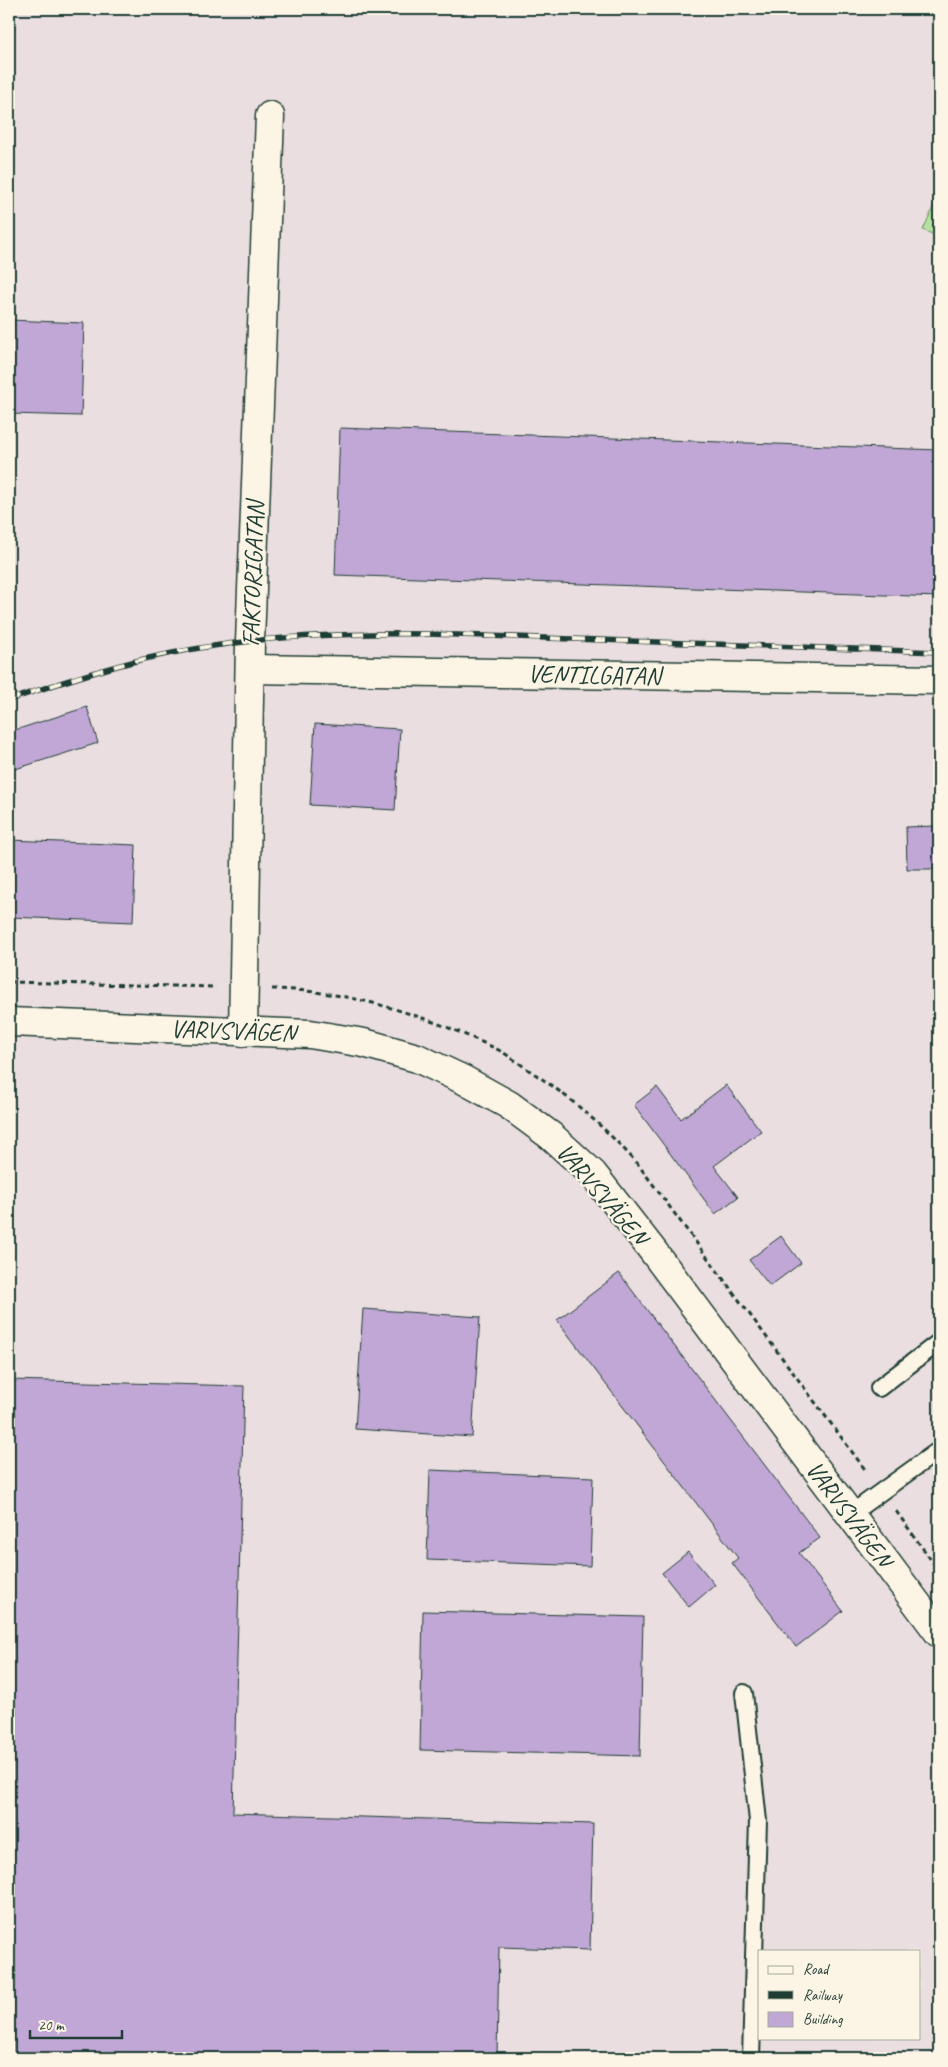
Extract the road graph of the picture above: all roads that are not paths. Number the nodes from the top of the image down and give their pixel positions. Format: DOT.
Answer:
graph roads {
  1 [pos="270,116"];
  2 [pos="250,669"];
  3 [pos="939,680"];
  4 [pos="9,1022"];
  5 [pos="243,1032"];
  6 [pos="939,1342"];
  7 [pos="878,1388"];
  8 [pos="939,1450"];
  9 [pos="849,1515"];
  10 [pos="939,1633"];
  11 [pos="744,1693"];
  12 [pos="751,2058"];
  1 -- 2 [label="street, FAKTORIGATAN"];
  2 -- 3 [label="street, VENTILGATAN"];
  2 -- 5 [label="street, FAKTORIGATAN"];
  4 -- 5 [label="street, VARVSVÄGEN"];
  5 -- 9 [label="street, VARVSVÄGEN"];
  6 -- 7 [label="lane"];
  8 -- 9 [label="lane"];
  9 -- 10 [label="street, VARVSVÄGEN"];
  11 -- 12 [label="lane"];
}
